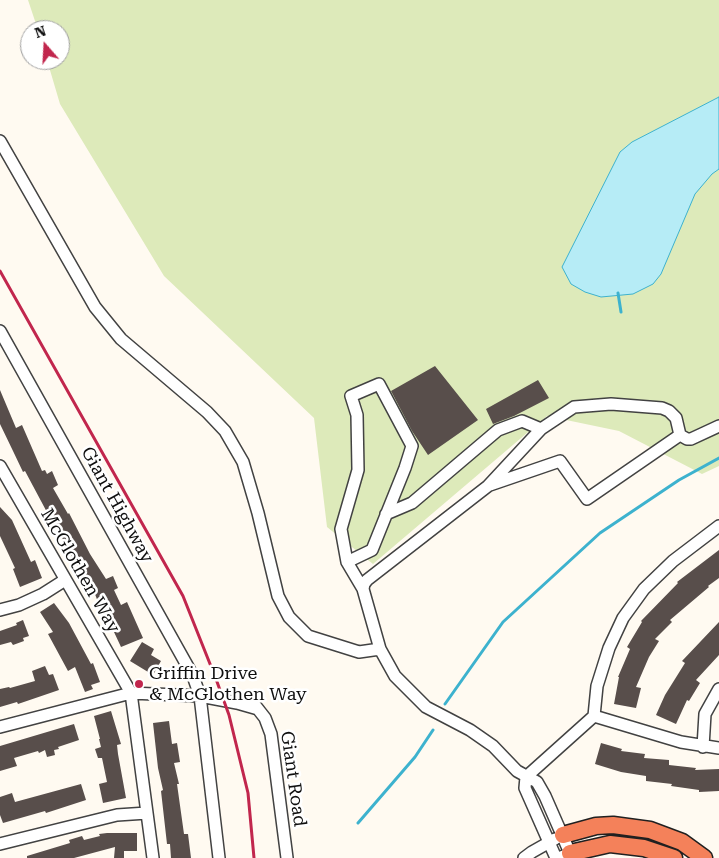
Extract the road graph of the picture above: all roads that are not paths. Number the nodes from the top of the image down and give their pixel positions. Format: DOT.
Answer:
graph roads {
  1 [pos="0,141"];
  2 [pos="0,331"];
  3 [pos="719,426"];
  4 [pos="541,429"];
  5 [pos="680,435"];
  6 [pos="0,466"];
  7 [pos="3,480"];
  8 [pos="488,486"];
  9 [pos="386,514"];
  10 [pos="719,526"];
  11 [pos="347,562"];
  12 [pos="65,580"];
  13 [pos="363,589"];
  14 [pos="0,610"];
  15 [pos="380,649"];
  16 [pos="719,689"];
  17 [pos="130,693"];
  18 [pos="200,696"];
  19 [pos="594,716"];
  20 [pos="0,727"];
  21 [pos="702,747"];
  22 [pos="719,748"];
  23 [pos="526,777"];
  24 [pos="147,813"];
  25 [pos="556,838"];
  26 [pos="0,844"];
  27 [pos="562,856"];
  28 [pos="153,858"];
  29 [pos="219,858"];
  30 [pos="287,858"];
  31 [pos="524,858"];
  32 [pos="674,858"];
  33 [pos="704,858"];
  1 -- 15 [label="street"];
  2 -- 18 [label="street, Giant Highway"];
  3 -- 5 [label="street"];
  4 -- 5 [label="street"];
  4 -- 8 [label="street"];
  4 -- 9 [label="street"];
  5 -- 8 [label="street"];
  6 -- 7 [label="street, McGlothen Way"];
  7 -- 12 [label="street, McGlothen Way"];
  8 -- 13 [label="street"];
  9 -- 11 [label="street"];
  9 -- 11 [label="street"];
  10 -- 19 [label="street"];
  11 -- 13 [label="street"];
  12 -- 14 [label="street"];
  12 -- 17 [label="street, McGlothen Way"];
  13 -- 15 [label="street"];
  15 -- 23 [label="street"];
  16 -- 21 [label="street"];
  17 -- 18 [label="street, Giant Road"];
  17 -- 20 [label="street, Giant Road"];
  17 -- 24 [label="street"];
  18 -- 29 [label="street, Giant Highway"];
  18 -- 30 [label="street, Giant Road"];
  19 -- 21 [label="street"];
  19 -- 23 [label="street"];
  21 -- 22 [label="street"];
  23 -- 25 [label="street"];
  24 -- 26 [label="street"];
  24 -- 28 [label="street"];
  25 -- 27 [label="street"];
  25 -- 31 [label="street"];
  25 -- 33 [label="highway"];
  27 -- 32 [label="highway"];
}
